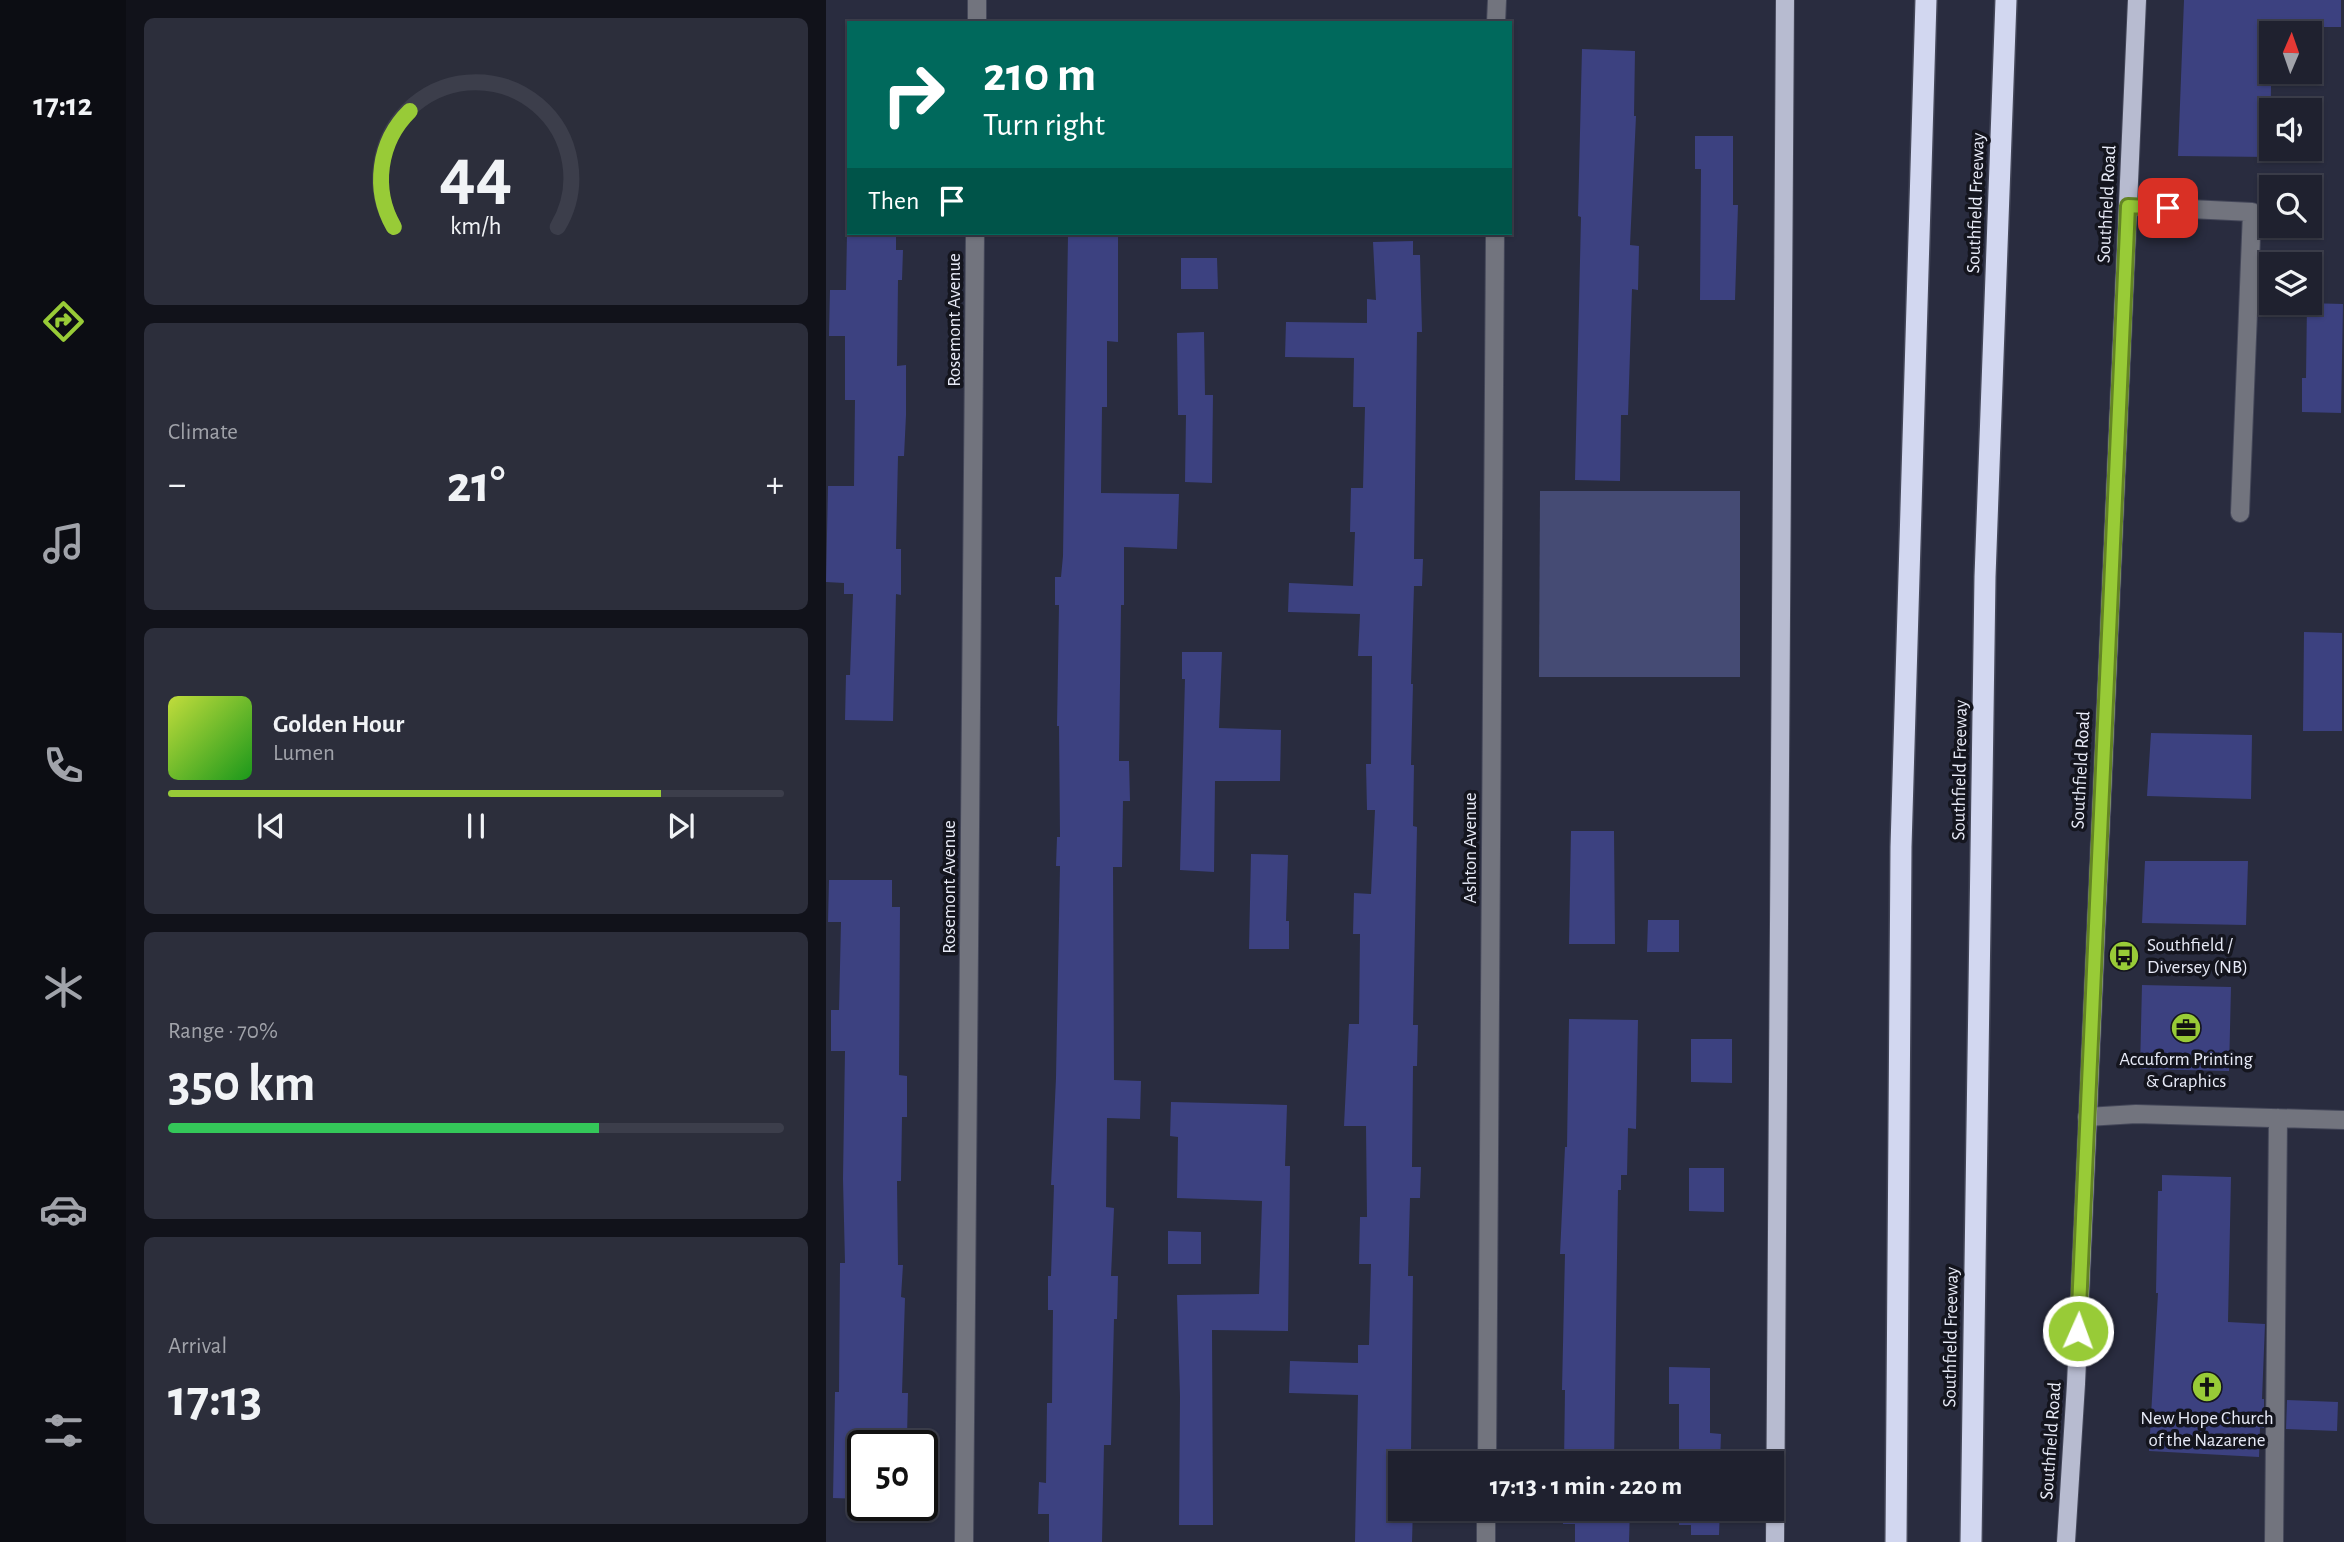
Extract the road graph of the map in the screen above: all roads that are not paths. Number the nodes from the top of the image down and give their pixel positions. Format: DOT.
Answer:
graph roads {
  1 [pos="977,0"];
  2 [pos="1497,0"];
  3 [pos="1785,0"];
  4 [pos="1926,0"];
  5 [pos="2006,0"];
  6 [pos="2137,0"];
  7 [pos="977,21"];
  8 [pos="1496,21"];
  9 [pos="2128,206"];
  10 [pos="975,235"];
  11 [pos="1495,235"];
  12 [pos="2239,513"];
  13 [pos="2087,1117"];
  14 [pos="2278,1118"];
  15 [pos="2344,1120"];
  16 [pos="1487,1451"];
  17 [pos="1486,1521"];
  18 [pos="964,1542"];
  19 [pos="1486,1542"];
  20 [pos="1775,1542"];
  21 [pos="1896,1542"];
  22 [pos="1971,1542"];
  23 [pos="2066,1542"];
  24 [pos="2274,1542"];
  1 -- 7 [label="street"];
  2 -- 8 [label="street"];
  3 -- 20 [label="main road"];
  4 -- 21 [label="highway"];
  5 -- 22 [label="highway, Southfield Freeway"];
  6 -- 9 [label="main road, Southfield Road"];
  9 -- 12 [label="street"];
  9 -- 13 [label="main road, Southfield Road"];
  10 -- 18 [label="street, Rosemont Avenue"];
  11 -- 16 [label="street, Ashton Avenue"];
  13 -- 14 [label="street"];
  13 -- 23 [label="main road, Southfield Road"];
  14 -- 15 [label="street"];
  14 -- 24 [label="street"];
  17 -- 19 [label="street"];
}
